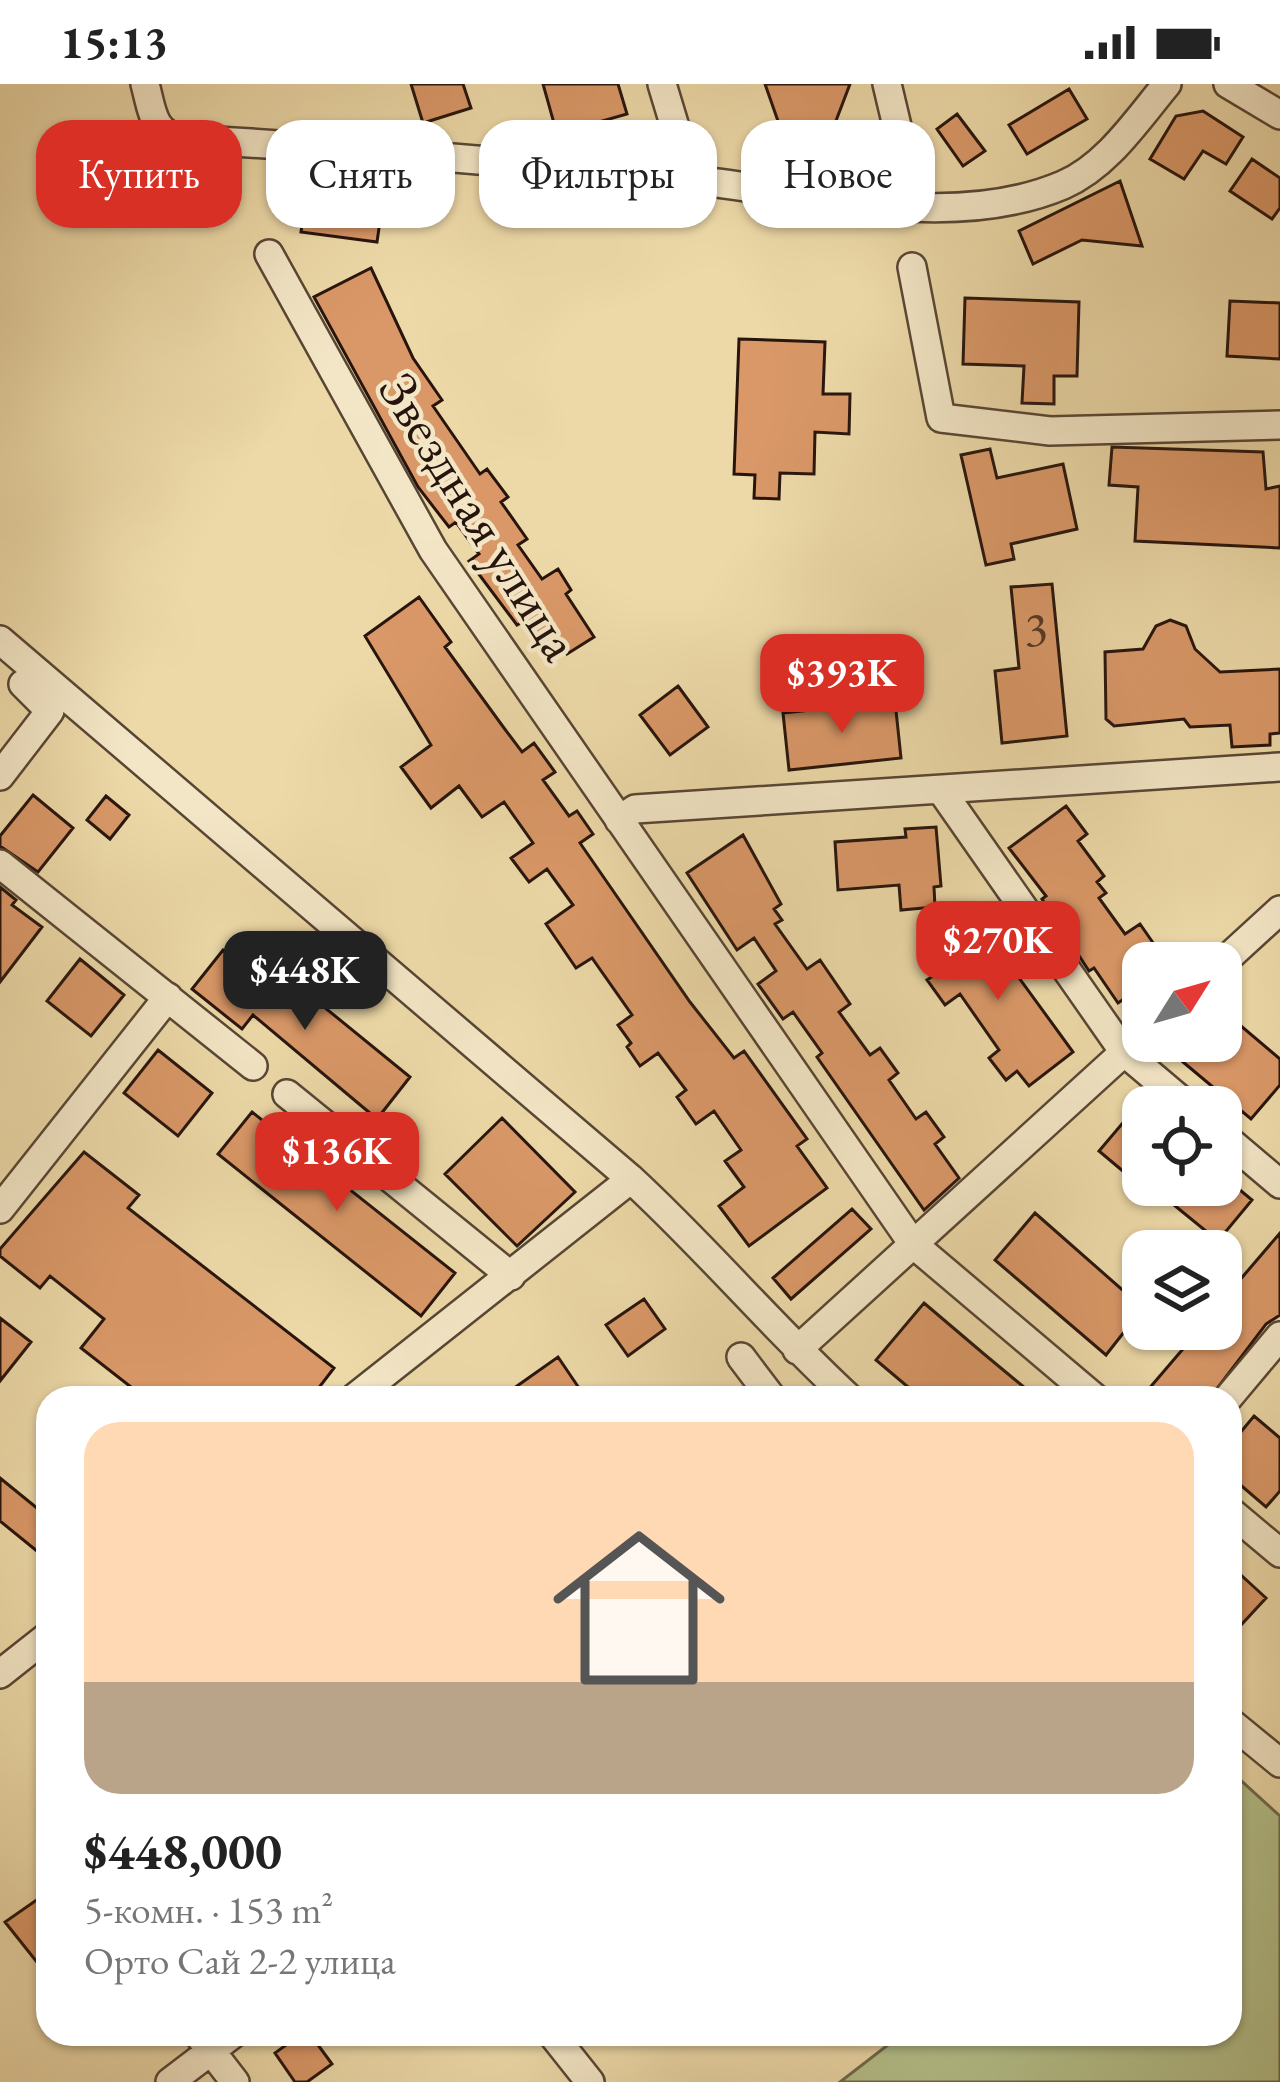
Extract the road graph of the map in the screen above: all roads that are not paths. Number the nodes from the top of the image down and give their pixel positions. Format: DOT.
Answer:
graph roads {
  1 [pos="145,84"];
  2 [pos="662,84"];
  3 [pos="887,84"];
  4 [pos="1167,84"];
  5 [pos="1228,84"];
  6 [pos="1280,115"];
  7 [pos="673,120"];
  8 [pos="896,120"];
  9 [pos="479,163"];
  10 [pos="935,205"];
  11 [pos="269,254"];
  12 [pos="912,267"];
  13 [pos="1280,425"];
  14 [pos="0,640"];
  15 [pos="0,664"];
  16 [pos="1280,767"];
  17 [pos="0,776"];
  18 [pos="941,790"];
  19 [pos="620,820"];
  20 [pos="0,864"];
  21 [pos="1280,910"];
  22 [pos="1242,945"];
  23 [pos="168,997"];
  24 [pos="1122,1029"];
  25 [pos="1122,1054"];
  26 [pos="1149,1062"];
  27 [pos="253,1066"];
  28 [pos="1170,1086"];
  29 [pos="287,1094"];
  30 [pos="1242,1152"];
  31 [pos="631,1179"];
  32 [pos="1280,1184"];
  33 [pos="0,1209"];
  34 [pos="913,1244"];
  35 [pos="511,1276"];
  36 [pos="1280,1336"];
  37 [pos="796,1350"];
  38 [pos="741,1357"];
  39 [pos="369,1386"];
  40 [pos="763,1386"];
  41 [pos="836,1386"];
  42 [pos="1081,1386"];
  43 [pos="1238,1386"];
  44 [pos="1242,1521"];
  45 [pos="1280,1553"];
  46 [pos="36,1646"];
  47 [pos="0,1674"];
  48 [pos="1242,1732"];
  49 [pos="1280,1763"];
  50 [pos="208,2046"];
  51 [pos="217,2046"];
  52 [pos="562,2046"];
  53 [pos="170,2082"];
  54 [pos="235,2082"];
  55 [pos="590,2082"];
  1 -- 9 [label="street"];
  2 -- 7 [label="street"];
  3 -- 8 [label="street"];
  4 -- 10 [label="street"];
  5 -- 6 [label="street"];
  11 -- 19 [label="street, Звездная улица"];
  12 -- 13 [label="street"];
  14 -- 31 [label="street"];
  15 -- 17 [label="street"];
  16 -- 18 [label="street"];
  18 -- 19 [label="street"];
  18 -- 24 [label="street"];
  19 -- 34 [label="street, Звездная улица"];
  20 -- 23 [label="street"];
  21 -- 22 [label="street"];
  23 -- 27 [label="street"];
  23 -- 33 [label="street"];
  25 -- 34 [label="street"];
  26 -- 28 [label="street"];
  29 -- 35 [label="street"];
  30 -- 32 [label="street"];
  31 -- 35 [label="street"];
  31 -- 37 [label="street"];
  34 -- 37 [label="street"];
  34 -- 42 [label="street, Звездная улица"];
  35 -- 39 [label="street"];
  36 -- 43 [label="street"];
  37 -- 41 [label="street"];
  38 -- 40 [label="street"];
  44 -- 45 [label="street"];
  46 -- 47 [label="street"];
  48 -- 49 [label="street"];
  50 -- 53 [label="street"];
  51 -- 54 [label="street"];
  52 -- 55 [label="street"];
}
